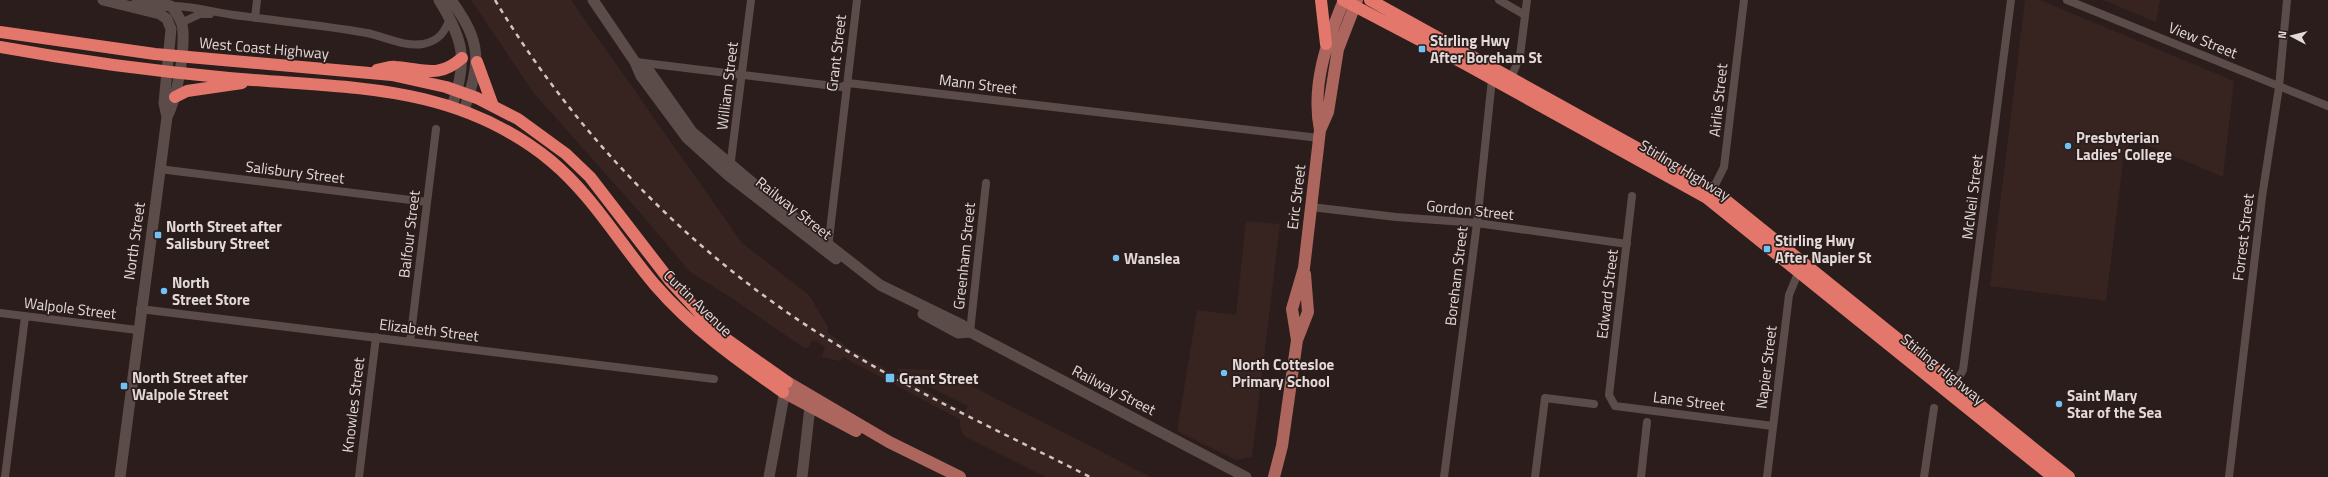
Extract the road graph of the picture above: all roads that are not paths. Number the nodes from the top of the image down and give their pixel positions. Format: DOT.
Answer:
graph roads {
  1 [pos="103,0"];
  2 [pos="137,0"];
  3 [pos="257,0"];
  4 [pos="440,0"];
  5 [pos="452,0"];
  6 [pos="593,0"];
  7 [pos="751,0"];
  8 [pos="858,0"];
  9 [pos="1321,0"];
  10 [pos="1370,0"];
  11 [pos="1500,0"];
  12 [pos="1527,0"];
  13 [pos="1744,0"];
  14 [pos="2012,0"];
  15 [pos="2067,0"];
  16 [pos="2287,0"];
  17 [pos="1348,1"];
  18 [pos="171,6"];
  19 [pos="219,13"];
  20 [pos="1525,15"];
  21 [pos="255,18"];
  22 [pos="450,18"];
  23 [pos="181,23"];
  24 [pos="0,32"];
  25 [pos="1326,44"];
  26 [pos="0,47"];
  27 [pos="168,56"];
  28 [pos="181,57"];
  29 [pos="462,58"];
  30 [pos="477,62"];
  31 [pos="635,62"];
  32 [pos="173,72"];
  33 [pos="364,72"];
  34 [pos="743,75"];
  35 [pos="253,80"];
  36 [pos="1509,82"];
  37 [pos="848,83"];
  38 [pos="1492,84"];
  39 [pos="2279,87"];
  40 [pos="458,91"];
  41 [pos="469,95"];
  42 [pos="175,97"];
  43 [pos="452,106"];
  44 [pos="493,106"];
  45 [pos="2328,106"];
  46 [pos="464,110"];
  47 [pos="166,117"];
  48 [pos="518,119"];
  49 [pos="436,129"];
  50 [pos="1320,134"];
  51 [pos="159,169"];
  52 [pos="730,171"];
  53 [pos="986,183"];
  54 [pos="1710,194"];
  55 [pos="1632,196"];
  56 [pos="427,202"];
  57 [pos="1311,206"];
  58 [pos="1477,223"];
  59 [pos="1627,244"];
  60 [pos="828,248"];
  61 [pos="1802,268"];
  62 [pos="140,309"];
  63 [pos="0,313"];
  64 [pos="25,317"];
  65 [pos="137,330"];
  66 [pos="970,332"];
  67 [pos="376,337"];
  68 [pos="410,342"];
  69 [pos="714,379"];
  70 [pos="785,387"];
  71 [pos="1952,390"];
  72 [pos="1609,395"];
  73 [pos="810,402"];
  74 [pos="1594,404"];
  75 [pos="1934,408"];
  76 [pos="1647,422"];
  77 [pos="1773,426"];
  78 [pos="1282,446"];
  79 [pos="955,476"];
  80 [pos="1248,476"];
  81 [pos="5,477"];
  82 [pos="120,477"];
  83 [pos="359,477"];
  84 [pos="769,477"];
  85 [pos="802,477"];
  86 [pos="1274,477"];
  87 [pos="1282,477"];
  88 [pos="1444,477"];
  89 [pos="1534,477"];
  90 [pos="1640,477"];
  91 [pos="1767,477"];
  92 [pos="1924,477"];
  93 [pos="2053,477"];
  94 [pos="2069,477"];
  95 [pos="2229,477"];
  1 -- 27 [label="street, North Street"];
  2 -- 18 [label="street"];
  3 -- 21 [label="street"];
  4 -- 22 [label="street"];
  5 -- 30 [label="street"];
  6 -- 31 [label="street, Railway Street"];
  7 -- 34 [label="street, William Street"];
  8 -- 37 [label="street, Grant Street"];
  9 -- 25 [label="highway"];
  10 -- 36 [label="highway, Stirling Highway"];
  11 -- 20 [label="street"];
  12 -- 20 [label="street"];
  13 -- 54 [label="street, Airlie Street"];
  14 -- 71 [label="street, McNeil Street"];
  15 -- 39 [label="street, View Street"];
  16 -- 39 [label="street, Forrest Street"];
  17 -- 25 [label="main road, Eric Street"];
  17 -- 38 [label="highway, Stirling Highway"];
  17 -- 50 [label="main road, Eric Street"];
  18 -- 19 [label="street"];
  18 -- 23 [label="street"];
  19 -- 21 [label="street"];
  19 -- 23 [label="street"];
  20 -- 36 [label="street"];
  21 -- 22 [label="street"];
  22 -- 29 [label="street"];
  23 -- 28 [label="street"];
  24 -- 27 [label="highway, West Coast Highway"];
  25 -- 50 [label="main road, Eric Street"];
  26 -- 32 [label="highway"];
  27 -- 28 [label="highway, West Coast Highway"];
  27 -- 32 [label="street, North Street"];
  28 -- 32 [label="street"];
  28 -- 33 [label="highway, West Coast Highway"];
  29 -- 33 [label="highway"];
  29 -- 40 [label="street"];
  30 -- 41 [label="street"];
  30 -- 44 [label="highway"];
  31 -- 34 [label="street, Mann Street"];
  31 -- 52 [label="street, Railway Street"];
  32 -- 35 [label="highway"];
  32 -- 42 [label="street"];
  32 -- 47 [label="street, North Street"];
  33 -- 40 [label="highway, West Coast Highway"];
  34 -- 37 [label="street, Mann Street"];
  34 -- 52 [label="street, William Street"];
  35 -- 42 [label="highway"];
  35 -- 43 [label="highway"];
  36 -- 38 [label="highway, Stirling Highway"];
  36 -- 54 [label="highway, Stirling Highway"];
  37 -- 50 [label="street, Mann Street"];
  37 -- 60 [label="street, Grant Street"];
  38 -- 58 [label="street, Boreham Street"];
  39 -- 45 [label="street, View Street"];
  39 -- 95 [label="street, Forrest Street"];
  40 -- 41 [label="highway, West Coast Highway"];
  40 -- 43 [label="street"];
  41 -- 44 [label="highway, West Coast Highway"];
  41 -- 46 [label="street"];
  42 -- 47 [label="street"];
  43 -- 46 [label="highway"];
  44 -- 48 [label="highway, West Coast Highway"];
  46 -- 70 [label="highway, Curtin Avenue"];
  47 -- 51 [label="street, North Street"];
  48 -- 70 [label="highway, Curtin Avenue"];
  49 -- 56 [label="street, Balfour Street"];
  50 -- 57 [label="main road, Eric Street"];
  51 -- 56 [label="street, Salisbury Street"];
  51 -- 62 [label="street, North Street"];
  52 -- 60 [label="street, Railway Street"];
  53 -- 66 [label="street, Greenham Street"];
  54 -- 61 [label="highway, Stirling Highway"];
  55 -- 59 [label="street, Edward Street"];
  56 -- 68 [label="street, Balfour Street"];
  57 -- 58 [label="street, Gordon Street"];
  57 -- 78 [label="main road, Eric Street"];
  58 -- 59 [label="street, Gordon Street"];
  58 -- 88 [label="street, Boreham Street"];
  59 -- 72 [label="street, Edward Street"];
  60 -- 66 [label="street, Railway Street"];
  61 -- 71 [label="highway, Stirling Highway"];
  61 -- 77 [label="street, Napier Street"];
  62 -- 65 [label="street, North Street"];
  62 -- 67 [label="street, Elizabeth Street"];
  63 -- 64 [label="street, Walpole Street"];
  64 -- 65 [label="street, Walpole Street"];
  64 -- 81 [label="street"];
  65 -- 82 [label="street, North Street"];
  66 -- 80 [label="street, Railway Street"];
  67 -- 68 [label="street, Elizabeth Street"];
  67 -- 83 [label="street, Knowles Street"];
  68 -- 69 [label="street, Elizabeth Street"];
  70 -- 73 [label="main road, Curtin Avenue"];
  70 -- 84 [label="street"];
  71 -- 93 [label="highway, Stirling Highway"];
  71 -- 94 [label="highway, Stirling Highway"];
  72 -- 77 [label="street, Lane Street"];
  73 -- 79 [label="main road, Curtin Avenue"];
  73 -- 85 [label="street"];
  74 -- 89 [label="street"];
  75 -- 92 [label="street"];
  76 -- 90 [label="street"];
  77 -- 91 [label="street, Napier Street"];
  78 -- 86 [label="main road, Eric Street"];
  78 -- 87 [label="main road, Eric Street"];
}
